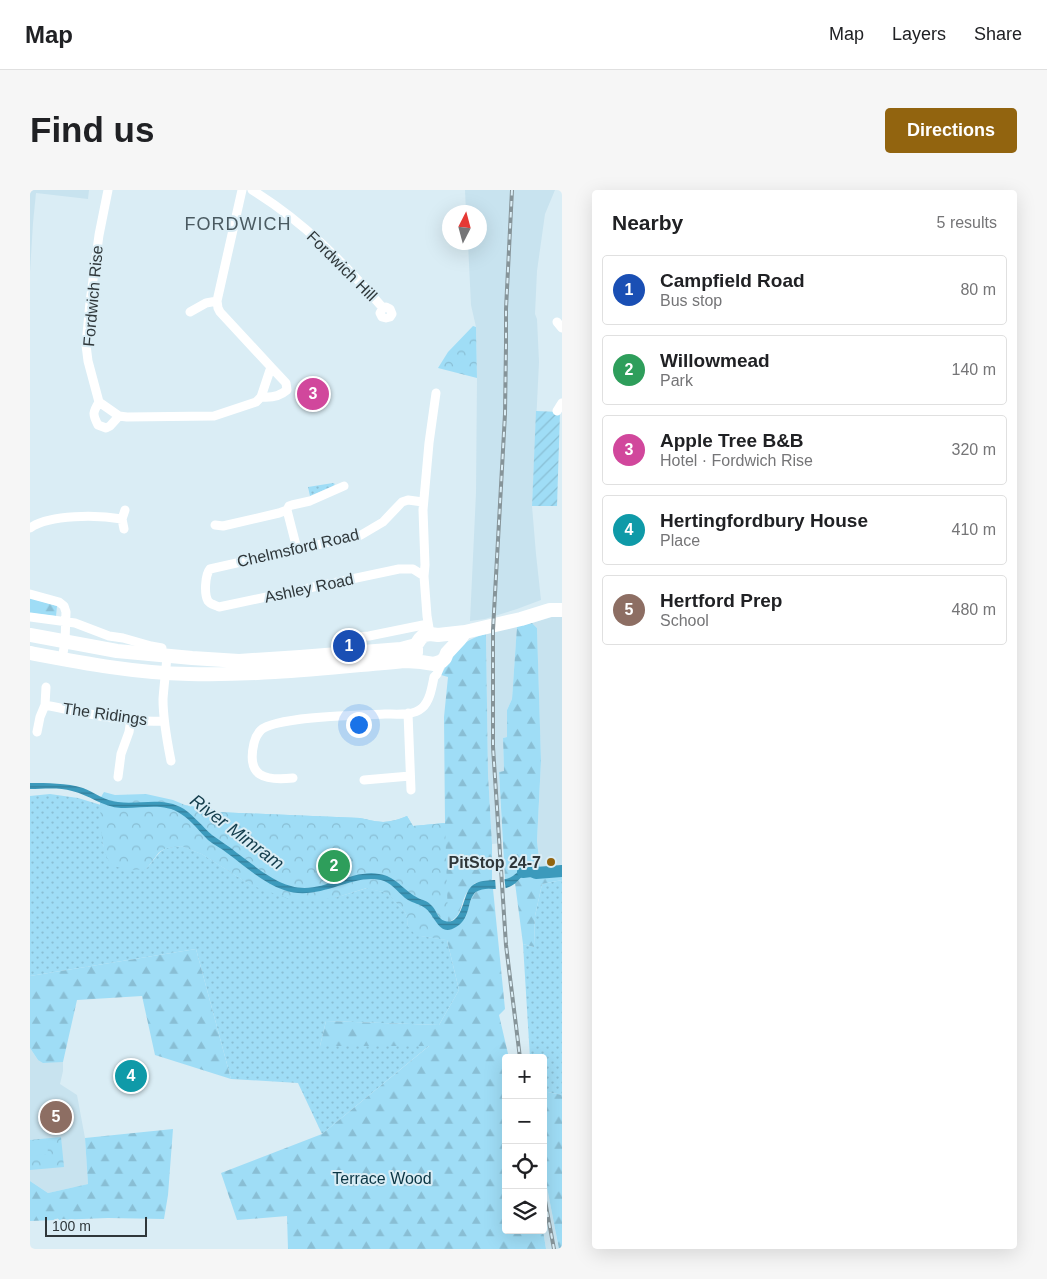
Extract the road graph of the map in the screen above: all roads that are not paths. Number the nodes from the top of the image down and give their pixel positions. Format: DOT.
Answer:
graph roads {
  1 [pos="108,190"];
  2 [pos="242,190"];
  3 [pos="252,190"];
  4 [pos="217,301"];
  5 [pos="383,308"];
  6 [pos="190,312"];
  7 [pos="271,367"];
  8 [pos="436,393"];
  9 [pos="261,397"];
  10 [pos="99,402"];
  11 [pos="119,416"];
  12 [pos="344,486"];
  13 [pos="423,502"];
  14 [pos="287,510"];
  15 [pos="214,525"];
  16 [pos="30,528"];
  17 [pos="124,529"];
  18 [pos="297,549"];
  19 [pos="424,576"];
  20 [pos="206,586"];
  21 [pos="30,594"];
  22 [pos="562,602"];
  23 [pos="556,610"];
  24 [pos="30,617"];
  25 [pos="66,621"];
  26 [pos="432,631"];
  27 [pos="465,632"];
  28 [pos="30,635"];
  29 [pos="343,638"];
  30 [pos="65,642"];
  31 [pos="416,645"];
  32 [pos="165,652"];
  33 [pos="30,653"];
  34 [pos="444,657"];
  35 [pos="62,659"];
  36 [pos="423,662"];
  37 [pos="166,673"];
  38 [pos="434,677"];
  39 [pos="46,687"];
  40 [pos="45,705"];
  41 [pos="408,713"];
  42 [pos="131,719"];
  43 [pos="164,721"];
  44 [pos="37,732"];
  45 [pos="171,761"];
  46 [pos="410,776"];
  47 [pos="118,777"];
  48 [pos="294,778"];
  49 [pos="364,780"];
  50 [pos="411,790"];
  1 -- 10 [label="street, Fordwich Rise"];
  2 -- 4 [label="street"];
  3 -- 5 [label="street, Fordwich Hill"];
  4 -- 6 [label="street"];
  4 -- 7 [label="street, Fordwich Rise"];
  7 -- 9 [label="street"];
  7 -- 9 [label="street, Fordwich Rise"];
  8 -- 13 [label="street"];
  9 -- 11 [label="street, Fordwich Rise"];
  10 -- 11 [label="street"];
  10 -- 11 [label="street, Fordwich Rise"];
  12 -- 14 [label="street"];
  13 -- 18 [label="street, Chelmsford Road"];
  13 -- 19 [label="street"];
  14 -- 15 [label="street"];
  14 -- 18 [label="street"];
  16 -- 17 [label="street"];
  18 -- 20 [label="street, Chelmsford Road"];
  19 -- 20 [label="street, Ashley Road"];
  19 -- 26 [label="street"];
  21 -- 25 [label="street"];
  22 -- 23 [label="highway"];
  23 -- 27 [label="highway"];
  24 -- 25 [label="street"];
  25 -- 30 [label="street"];
  25 -- 32 [label="street"];
  26 -- 27 [label="highway"];
  26 -- 29 [label="street"];
  26 -- 31 [label="highway"];
  26 -- 34 [label="highway"];
  27 -- 34 [label="highway"];
  28 -- 30 [label="highway"];
  30 -- 32 [label="highway"];
  30 -- 35 [label="street"];
  31 -- 32 [label="highway"];
  31 -- 36 [label="highway"];
  32 -- 37 [label="street"];
  33 -- 35 [label="highway"];
  34 -- 36 [label="highway"];
  34 -- 38 [label="street"];
  35 -- 37 [label="highway"];
  36 -- 37 [label="highway"];
  36 -- 38 [label="street"];
  37 -- 43 [label="street"];
  38 -- 41 [label="street"];
  39 -- 40 [label="street, The Ridings"];
  40 -- 42 [label="street, The Ridings"];
  40 -- 44 [label="street, The Ridings"];
  41 -- 46 [label="street"];
  41 -- 48 [label="street"];
  42 -- 43 [label="street, The Ridings"];
  42 -- 47 [label="street"];
  43 -- 45 [label="street"];
  46 -- 49 [label="street"];
  46 -- 50 [label="street"];
}
